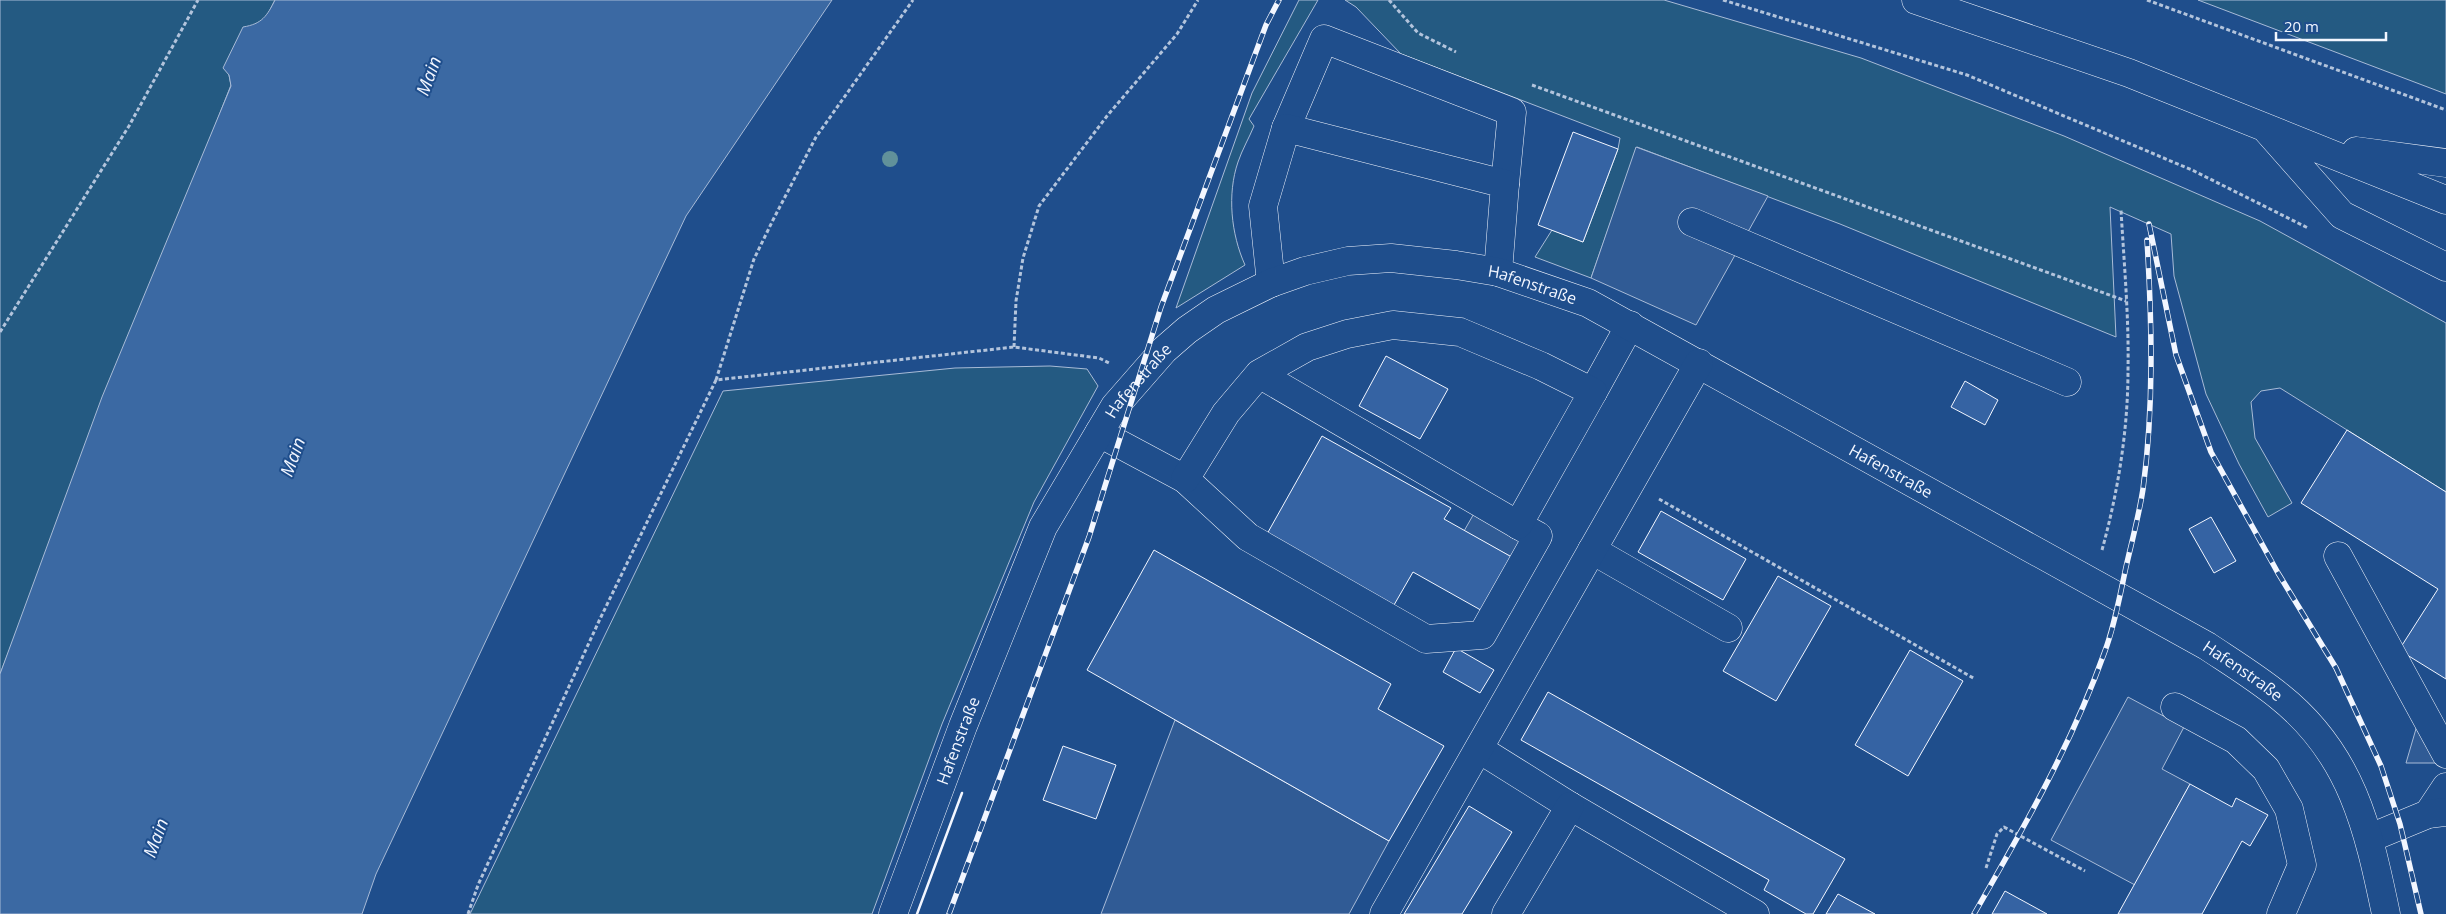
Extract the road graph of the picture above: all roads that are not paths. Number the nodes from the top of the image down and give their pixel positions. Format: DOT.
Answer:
graph roads {
  1 [pos="1916,0"];
  2 [pos="2264,126"];
  3 [pos="1286,128"];
  4 [pos="2315,146"];
  5 [pos="2446,163"];
  6 [pos="1505,184"];
  7 [pos="2446,200"];
  8 [pos="1692,222"];
  9 [pos="2446,267"];
  10 [pos="1498,272"];
  11 [pos="1271,283"];
  12 [pos="1630,326"];
  13 [pos="1699,363"];
  14 [pos="1259,374"];
  15 [pos="2067,382"];
  16 [pos="1594,392"];
  17 [pos="1099,433"];
  18 [pos="1185,479"];
  19 [pos="1518,525"];
  20 [pos="1592,550"];
  21 [pos="2338,556"];
  22 [pos="1728,628"];
  23 [pos="2174,707"];
  24 [pos="1478,749"];
  25 [pos="2446,754"];
  26 [pos="2446,787"];
  27 [pos="1570,806"];
  28 [pos="2437,813"];
  29 [pos="2370,838"];
  30 [pos="1740,910"];
  31 [pos="893,914"];
  32 [pos="1384,914"];
  33 [pos="1506,914"];
  34 [pos="2281,914"];
  35 [pos="2386,914"];
  1 -- 2 [label="main road"];
  2 -- 4 [label="main road"];
  2 -- 9 [label="main road"];
  3 -- 6 [label="main road"];
  3 -- 6 [label="main road"];
  3 -- 11 [label="main road"];
  4 -- 5 [label="main road"];
  4 -- 7 [label="main road"];
  6 -- 10 [label="main road"];
  8 -- 15 [label="main road"];
  10 -- 11 [label="main road, Hafenstraße"];
  10 -- 12 [label="main road, Hafenstraße"];
  11 -- 17 [label="main road, Hafenstraße"];
  12 -- 13 [label="main road, Hafenstraße"];
  12 -- 16 [label="main road"];
  13 -- 20 [label="main road"];
  13 -- 29 [label="main road, Hafenstraße"];
  14 -- 16 [label="main road"];
  14 -- 18 [label="main road"];
  14 -- 19 [label="main road"];
  16 -- 19 [label="main road"];
  17 -- 18 [label="main road"];
  17 -- 31 [label="main road, Hafenstraße"];
  18 -- 19 [label="main road"];
  20 -- 22 [label="main road"];
  20 -- 24 [label="main road"];
  21 -- 25 [label="main road"];
  23 -- 34 [label="main road"];
  24 -- 27 [label="main road"];
  24 -- 32 [label="main road"];
  26 -- 28 [label="main road"];
  27 -- 30 [label="main road"];
  27 -- 33 [label="main road"];
  28 -- 29 [label="main road"];
  29 -- 35 [label="main road, Hafenstraße"];
}
